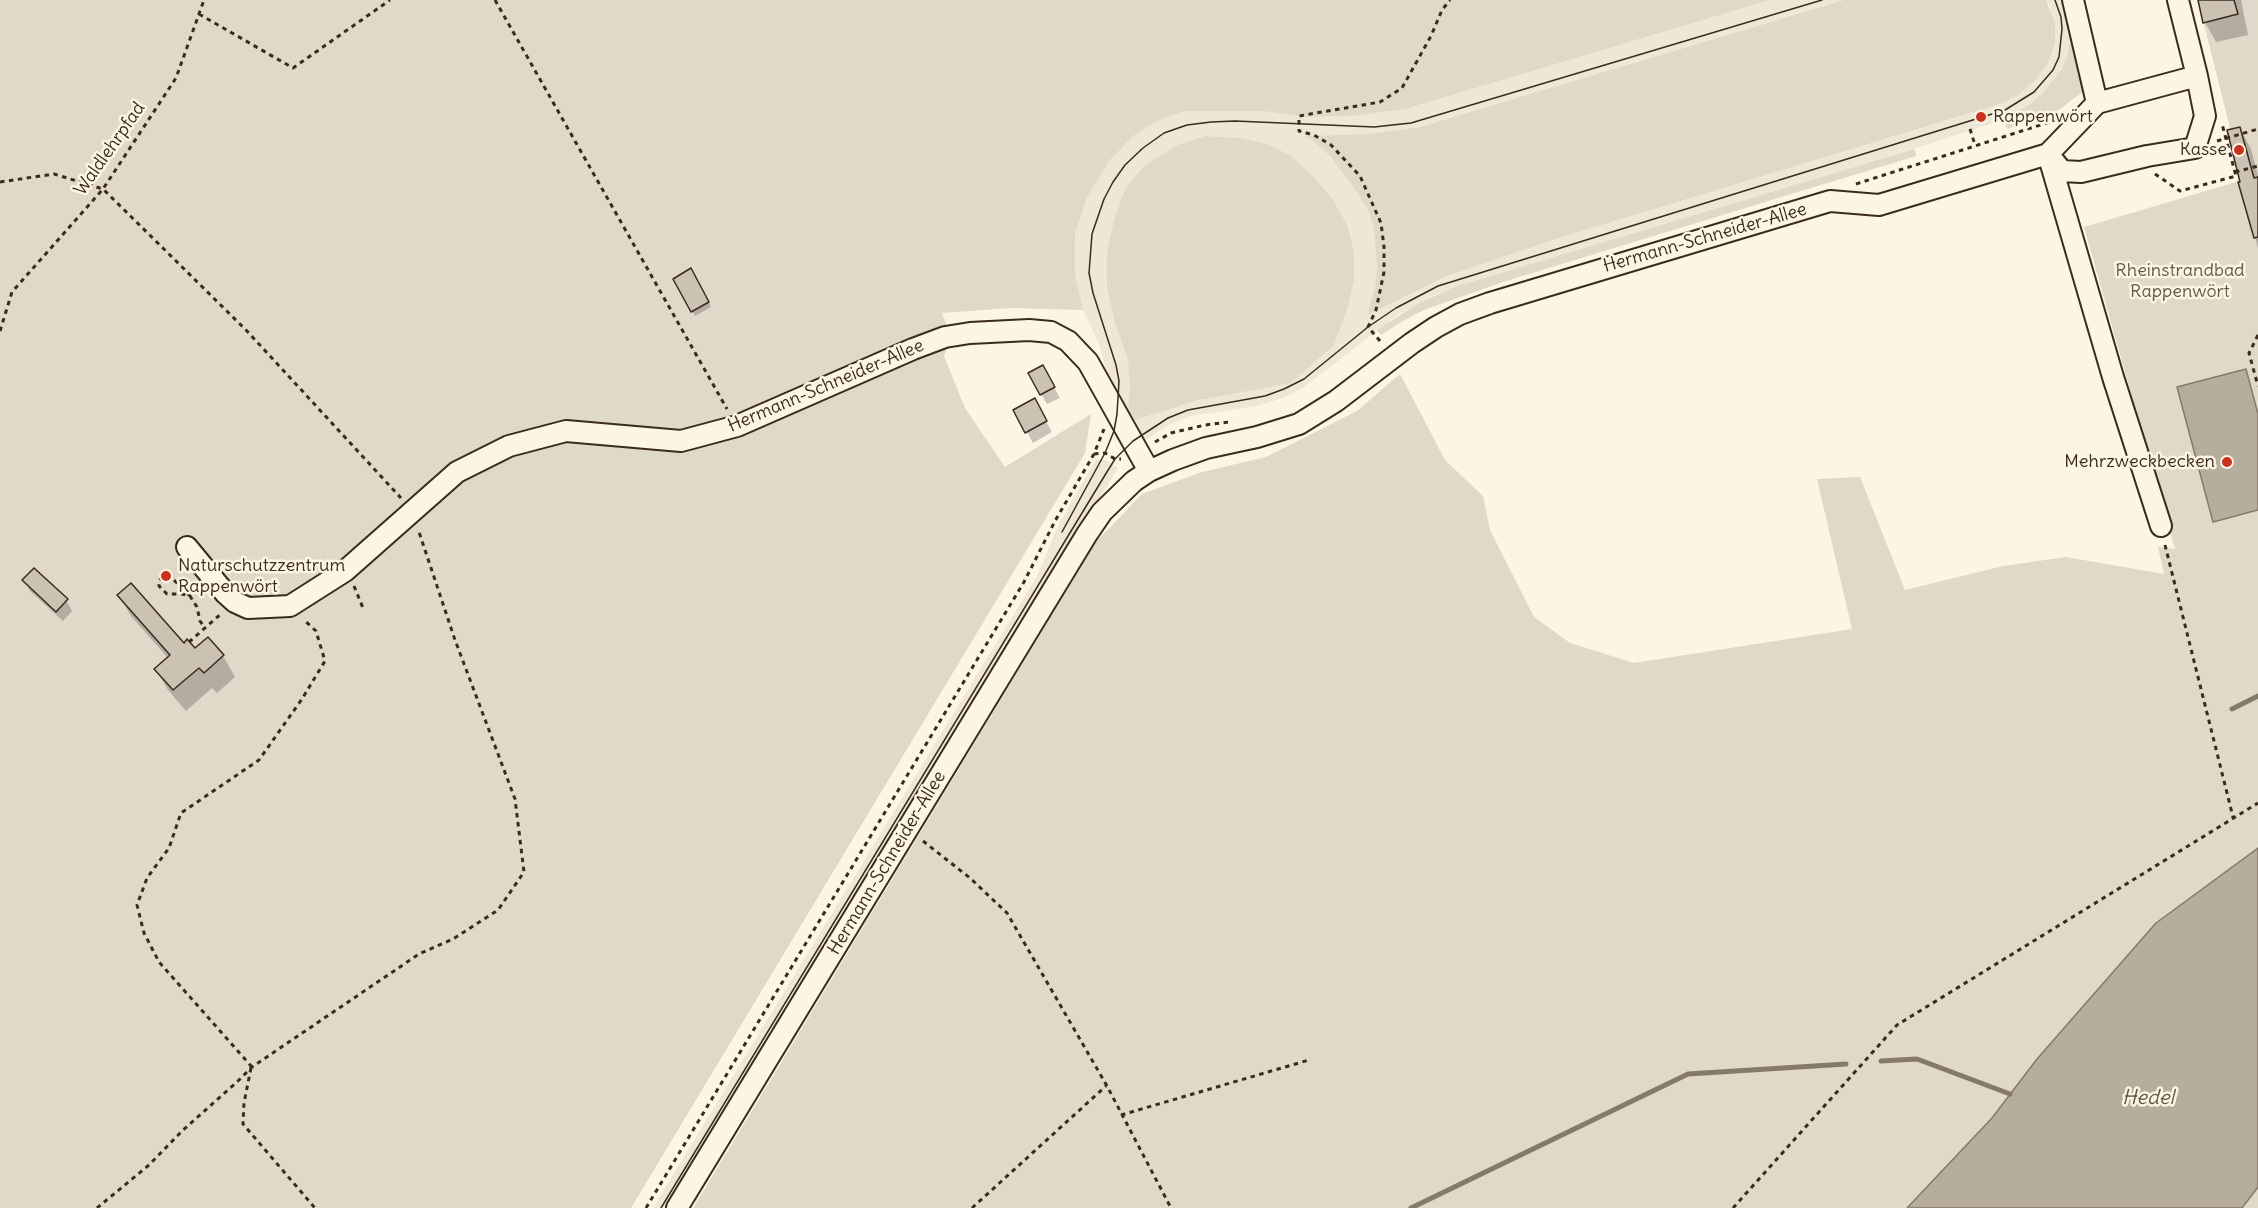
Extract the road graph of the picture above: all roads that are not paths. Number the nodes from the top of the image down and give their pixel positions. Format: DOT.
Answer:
graph roads {
  1 [pos="2073,0"];
  2 [pos="2178,0"];
  3 [pos="2197,76"];
  4 [pos="2097,103"];
  5 [pos="2048,154"];
  6 [pos="1460,314"];
  7 [pos="1479,323"];
  8 [pos="1149,471"];
  9 [pos="2161,526"];
  10 [pos="187,547"];
  11 [pos="678,1208"];
  1 -- 4 [label="street"];
  2 -- 3 [label="street"];
  3 -- 4 [label="street"];
  3 -- 5 [label="street"];
  4 -- 5 [label="street, Hermann-Schneider-Allee"];
  5 -- 6 [label="street, Hermann-Schneider-Allee"];
  5 -- 9 [label="street"];
  6 -- 7 [label="street"];
  6 -- 8 [label="street, Hermann-Schneider-Allee"];
  8 -- 10 [label="street, Hermann-Schneider-Allee"];
  8 -- 11 [label="street, Hermann-Schneider-Allee"];
}
